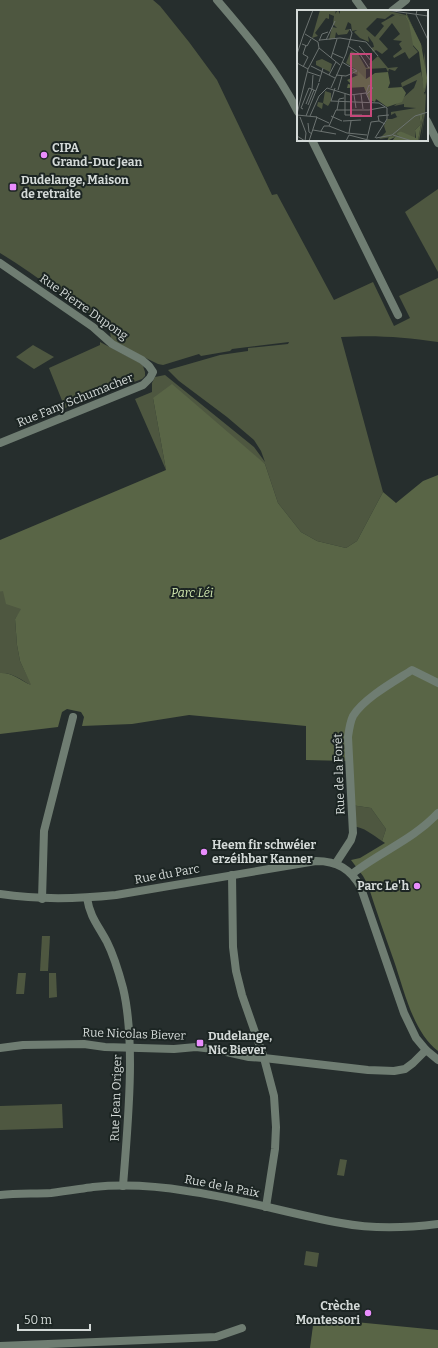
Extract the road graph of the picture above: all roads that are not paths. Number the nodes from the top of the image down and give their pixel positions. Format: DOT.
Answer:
graph roads {
  1 [pos="217,0"];
  2 [pos="356,0"];
  3 [pos="406,0"];
  4 [pos="363,10"];
  5 [pos="393,10"];
  6 [pos="297,108"];
  7 [pos="428,123"];
  8 [pos="312,141"];
  9 [pos="438,143"];
  10 [pos="0,263"];
  11 [pos="398,315"];
  12 [pos="153,372"];
  13 [pos="0,443"];
  14 [pos="438,683"];
  15 [pos="73,717"];
  16 [pos="438,813"];
  17 [pos="336,863"];
  18 [pos="352,874"];
  19 [pos="232,875"];
  20 [pos="0,894"];
  21 [pos="87,898"];
  22 [pos="42,899"];
  23 [pos="130,1047"];
  24 [pos="0,1048"];
  25 [pos="426,1050"];
  26 [pos="264,1058"];
  27 [pos="438,1060"];
  28 [pos="123,1186"];
  29 [pos="0,1195"];
  30 [pos="266,1207"];
  31 [pos="438,1224"];
  32 [pos="242,1328"];
  33 [pos="0,1346"];
  1 -- 6 [label="street"];
  2 -- 4 [label="street"];
  3 -- 5 [label="street"];
  7 -- 9 [label="street"];
  8 -- 11 [label="street"];
  10 -- 12 [label="street, Rue Pierre Dupong"];
  12 -- 13 [label="street, Rue Fany Schumacher"];
  14 -- 17 [label="street, Rue de la Forêt"];
  15 -- 22 [label="street"];
  16 -- 18 [label="street"];
  17 -- 18 [label="street"];
  17 -- 19 [label="street, Rue du Parc"];
  18 -- 25 [label="street"];
  19 -- 21 [label="street, Rue du Parc"];
  19 -- 26 [label="street"];
  20 -- 22 [label="street, Rue du Parc"];
  21 -- 22 [label="street, Rue du Parc"];
  21 -- 23 [label="street, Rue Jean Origer"];
  23 -- 24 [label="street, Rue Nicolas Biever"];
  23 -- 26 [label="street, Rue Nicolas Biever"];
  23 -- 28 [label="street, Rue Jean Origer"];
  25 -- 26 [label="street, Rue Nicolas Biever"];
  25 -- 27 [label="street"];
  26 -- 30 [label="street"];
  28 -- 29 [label="street, Rue de la Paix"];
  28 -- 30 [label="street, Rue de la Paix"];
  30 -- 31 [label="street, Rue de la Paix"];
  32 -- 33 [label="street"];
}
